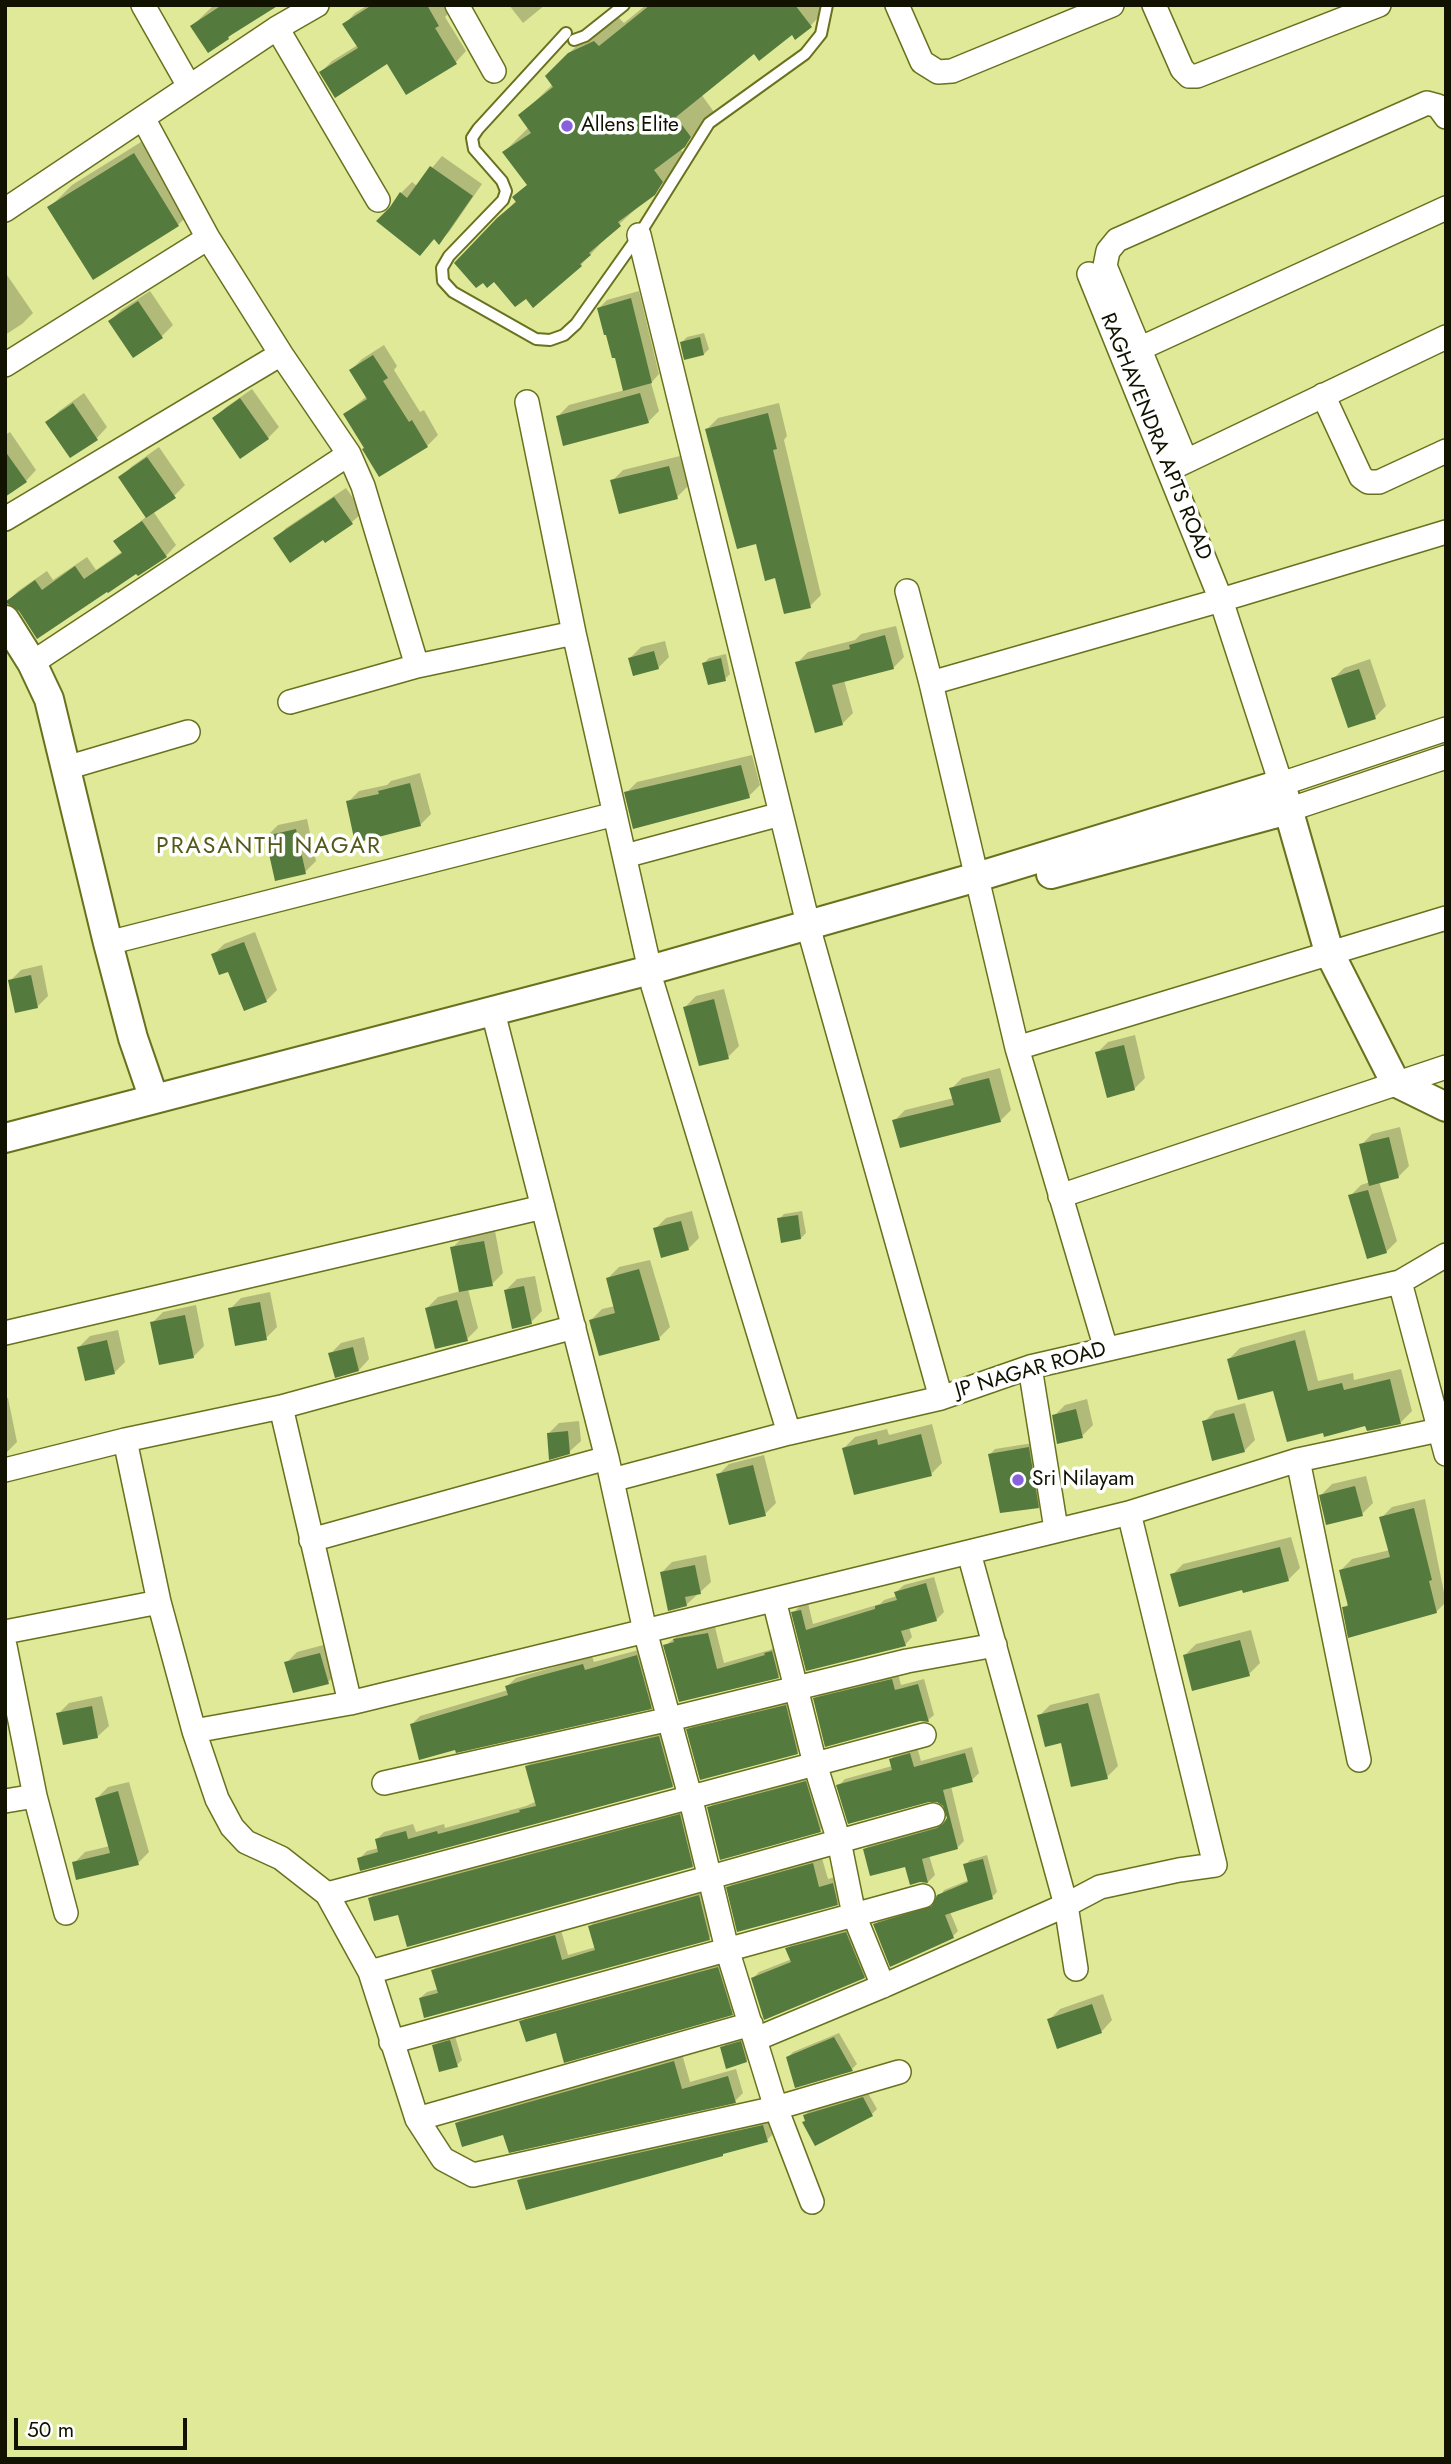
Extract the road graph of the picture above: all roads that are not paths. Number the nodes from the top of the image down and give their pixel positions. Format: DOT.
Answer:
graph roads {
  1 [pos="143,5"];
  2 [pos="317,5"];
  3 [pos="457,5"];
  4 [pos="624,5"];
  5 [pos="827,5"];
  6 [pos="897,5"];
  7 [pos="1112,5"];
  8 [pos="1154,5"];
  9 [pos="1379,5"];
  10 [pos="277,28"];
  11 [pos="494,71"];
  12 [pos="188,86"];
  13 [pos="1446,117"];
  14 [pos="143,118"];
  15 [pos="377,200"];
  16 [pos="1446,208"];
  17 [pos="5,210"];
  18 [pos="639,236"];
  19 [pos="208,238"];
  20 [pos="1088,274"];
  21 [pos="1446,337"];
  22 [pos="1139,349"];
  23 [pos="281,354"];
  24 [pos="5,365"];
  25 [pos="1324,395"];
  26 [pos="527,402"];
  27 [pos="1446,451"];
  28 [pos="349,454"];
  29 [pos="1177,466"];
  30 [pos="5,519"];
  31 [pos="1446,533"];
  32 [pos="906,591"];
  33 [pos="1221,600"];
  34 [pos="5,620"];
  35 [pos="574,633"];
  36 [pos="32,663"];
  37 [pos="417,666"];
  38 [pos="931,683"];
  39 [pos="290,702"];
  40 [pos="1446,729"];
  41 [pos="188,732"];
  42 [pos="1446,757"];
  43 [pos="66,768"];
  44 [pos="1285,797"];
  45 [pos="615,814"];
  46 [pos="781,814"];
  47 [pos="625,856"];
  48 [pos="978,885"];
  49 [pos="1446,918"];
  50 [pos="810,933"];
  51 [pos="107,943"];
  52 [pos="1329,952"];
  53 [pos="651,978"];
  54 [pos="495,1019"];
  55 [pos="1017,1048"];
  56 [pos="1446,1067"];
  57 [pos="1395,1082"];
  58 [pos="154,1099"];
  59 [pos="1446,1107"];
  60 [pos="5,1138"];
  61 [pos="5,1158"];
  62 [pos="1060,1196"];
  63 [pos="543,1207"];
  64 [pos="1446,1255"];
  65 [pos="1400,1282"];
  66 [pos="574,1328"];
  67 [pos="5,1333"];
  68 [pos="1106,1349"];
  69 [pos="1030,1367"];
  70 [pos="941,1398"];
  71 [pos="281,1407"];
  72 [pos="1439,1430"];
  73 [pos="789,1433"];
  74 [pos="125,1440"];
  75 [pos="1446,1454"];
  76 [pos="1298,1460"];
  77 [pos="609,1469"];
  78 [pos="5,1470"];
  79 [pos="1129,1513"];
  80 [pos="1056,1529"];
  81 [pos="311,1540"];
  82 [pos="970,1553"];
  83 [pos="774,1600"];
  84 [pos="159,1602"];
  85 [pos="645,1631"];
  86 [pos="5,1632"];
  87 [pos="5,1646"];
  88 [pos="995,1646"];
  89 [pos="796,1687"];
  90 [pos="350,1703"];
  91 [pos="670,1719"];
  92 [pos="194,1731"];
  93 [pos="924,1735"];
  94 [pos="1359,1760"];
  95 [pos="815,1763"];
  96 [pos="384,1783"];
  97 [pos="35,1796"];
  98 [pos="690,1796"];
  99 [pos="5,1801"];
  100 [pos="933,1815"];
  101 [pos="839,1841"];
  102 [pos="708,1878"];
  103 [pos="327,1894"];
  104 [pos="923,1896"];
  105 [pos="1066,1905"];
  106 [pos="66,1913"];
  107 [pos="854,1915"];
  108 [pos="727,1950"];
  109 [pos="1076,1969"];
  110 [pos="370,1972"];
  111 [pos="883,1986"];
  112 [pos="753,2031"];
  113 [pos="391,2042"];
  114 [pos="899,2072"];
  115 [pos="776,2108"];
  116 [pos="417,2119"];
  117 [pos="812,2202"];
  1 -- 12 [label="street"];
  2 -- 10 [label="street"];
  3 -- 11 [label="street"];
  4 -- 18 [label="lane"];
  5 -- 18 [label="lane"];
  6 -- 7 [label="street"];
  8 -- 9 [label="street"];
  10 -- 12 [label="street"];
  10 -- 15 [label="street"];
  12 -- 14 [label="street"];
  13 -- 22 [label="street"];
  14 -- 17 [label="street"];
  14 -- 19 [label="street"];
  16 -- 22 [label="street"];
  18 -- 46 [label="street"];
  19 -- 23 [label="street"];
  19 -- 24 [label="street"];
  20 -- 29 [label="street, RAGHAVENDRA APTS ROAD"];
  21 -- 25 [label="street"];
  22 -- 29 [label="street"];
  23 -- 28 [label="street"];
  23 -- 30 [label="street"];
  25 -- 27 [label="street"];
  25 -- 29 [label="street"];
  26 -- 35 [label="street"];
  28 -- 36 [label="street"];
  28 -- 37 [label="street"];
  29 -- 33 [label="street, RAGHAVENDRA APTS ROAD"];
  31 -- 33 [label="street"];
  32 -- 38 [label="street"];
  33 -- 38 [label="street"];
  33 -- 44 [label="street, RAGHAVENDRA APTS ROAD"];
  34 -- 36 [label="street"];
  35 -- 37 [label="street"];
  35 -- 45 [label="street"];
  36 -- 43 [label="street"];
  37 -- 39 [label="street"];
  38 -- 48 [label="street"];
  40 -- 44 [label="street"];
  41 -- 43 [label="street"];
  42 -- 44 [label="street"];
  43 -- 51 [label="street"];
  44 -- 48 [label="street"];
  44 -- 52 [label="street"];
  45 -- 47 [label="street"];
  45 -- 51 [label="street"];
  46 -- 47 [label="street"];
  46 -- 50 [label="street"];
  47 -- 53 [label="street"];
  48 -- 50 [label="street"];
  48 -- 55 [label="street"];
  49 -- 52 [label="street"];
  50 -- 53 [label="street"];
  50 -- 70 [label="street"];
  51 -- 58 [label="street"];
  52 -- 55 [label="street"];
  52 -- 57 [label="street"];
  53 -- 54 [label="street"];
  53 -- 73 [label="street"];
  54 -- 58 [label="street"];
  54 -- 61 [label="street"];
  54 -- 63 [label="street"];
  55 -- 62 [label="street"];
  56 -- 57 [label="street"];
  57 -- 59 [label="street"];
  57 -- 62 [label="street"];
  58 -- 60 [label="street"];
  62 -- 68 [label="street"];
  63 -- 66 [label="street"];
  63 -- 67 [label="street"];
  64 -- 65 [label="street, JP NAGAR ROAD"];
  65 -- 68 [label="street, JP NAGAR ROAD"];
  65 -- 72 [label="street"];
  66 -- 71 [label="street"];
  66 -- 77 [label="street"];
  68 -- 69 [label="street, JP NAGAR ROAD"];
  69 -- 70 [label="street, JP NAGAR ROAD"];
  69 -- 80 [label="street"];
  70 -- 73 [label="street, JP NAGAR ROAD"];
  71 -- 74 [label="street"];
  71 -- 81 [label="street"];
  72 -- 75 [label="street"];
  72 -- 76 [label="street"];
  73 -- 77 [label="street, JP NAGAR ROAD"];
  74 -- 78 [label="street"];
  74 -- 84 [label="street"];
  76 -- 79 [label="street"];
  76 -- 94 [label="street"];
  77 -- 81 [label="street, JP NAGAR ROAD"];
  77 -- 85 [label="street"];
  79 -- 80 [label="street"];
  79 -- 105 [label="street"];
  80 -- 82 [label="street"];
  81 -- 90 [label="street"];
  82 -- 83 [label="street"];
  82 -- 88 [label="street"];
  83 -- 85 [label="street"];
  83 -- 89 [label="street"];
  84 -- 86 [label="street"];
  84 -- 92 [label="street"];
  85 -- 90 [label="street"];
  85 -- 91 [label="street"];
  87 -- 97 [label="street"];
  88 -- 89 [label="street"];
  88 -- 105 [label="street"];
  89 -- 91 [label="street"];
  89 -- 95 [label="street"];
  90 -- 92 [label="street"];
  91 -- 96 [label="street"];
  91 -- 98 [label="street"];
  92 -- 103 [label="street"];
  93 -- 95 [label="street"];
  95 -- 98 [label="street"];
  95 -- 101 [label="street"];
  97 -- 99 [label="street"];
  97 -- 106 [label="street"];
  98 -- 102 [label="street"];
  98 -- 103 [label="street"];
  100 -- 101 [label="street"];
  101 -- 102 [label="street"];
  101 -- 107 [label="street"];
  102 -- 108 [label="street"];
  102 -- 110 [label="street"];
  103 -- 110 [label="street"];
  104 -- 107 [label="street"];
  105 -- 109 [label="street"];
  105 -- 111 [label="street"];
  107 -- 108 [label="street"];
  107 -- 111 [label="street"];
  108 -- 112 [label="street"];
  108 -- 113 [label="street"];
  110 -- 113 [label="street"];
  111 -- 112 [label="street"];
  112 -- 115 [label="street"];
  112 -- 116 [label="street"];
  113 -- 116 [label="street"];
  114 -- 115 [label="street"];
  115 -- 116 [label="street"];
  115 -- 117 [label="street"];
}
